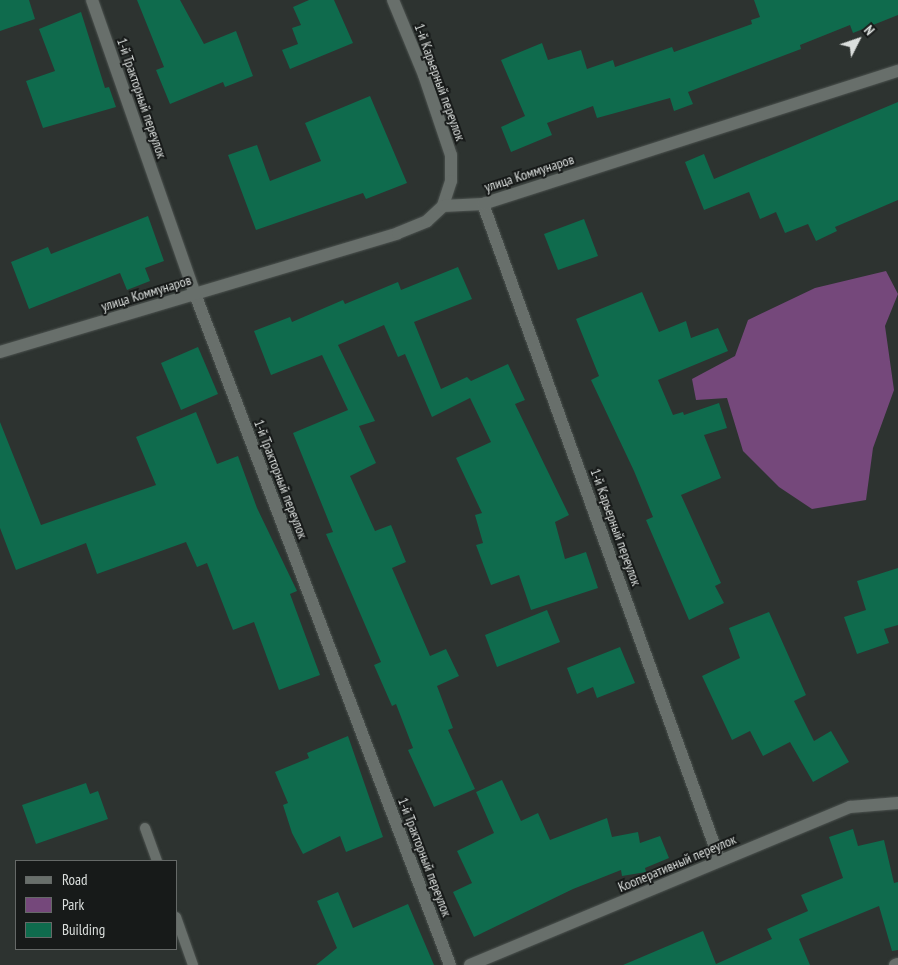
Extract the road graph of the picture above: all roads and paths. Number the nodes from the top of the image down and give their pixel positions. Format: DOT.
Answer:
graph roads {
  1 [pos="92,0"];
  2 [pos="393,0"];
  3 [pos="898,71"];
  4 [pos="484,204"];
  5 [pos="443,206"];
  6 [pos="195,294"];
  7 [pos="0,352"];
  8 [pos="898,803"];
  9 [pos="145,828"];
  10 [pos="157,860"];
  11 [pos="720,861"];
  12 [pos="178,923"];
  13 [pos="193,965"];
  14 [pos="450,965"];
  15 [pos="470,965"];
  1 -- 6 [label="street, 1-й Тракторный переулок"];
  2 -- 5 [label="street, 1-й Карьерный переулок"];
  3 -- 4 [label="street, улица Коммунаров"];
  4 -- 5 [label="street, улица Коммунаров"];
  4 -- 11 [label="street, 1-й Карьерный переулок"];
  5 -- 6 [label="street, улица Коммунаров"];
  6 -- 7 [label="street, улица Коммунаров"];
  6 -- 14 [label="street, 1-й Тракторный переулок"];
  8 -- 11 [label="street, Кооперативный переулок"];
  9 -- 10 [label="lane"];
  11 -- 15 [label="street, Кооперативный переулок"];
  12 -- 13 [label="lane"];
}
